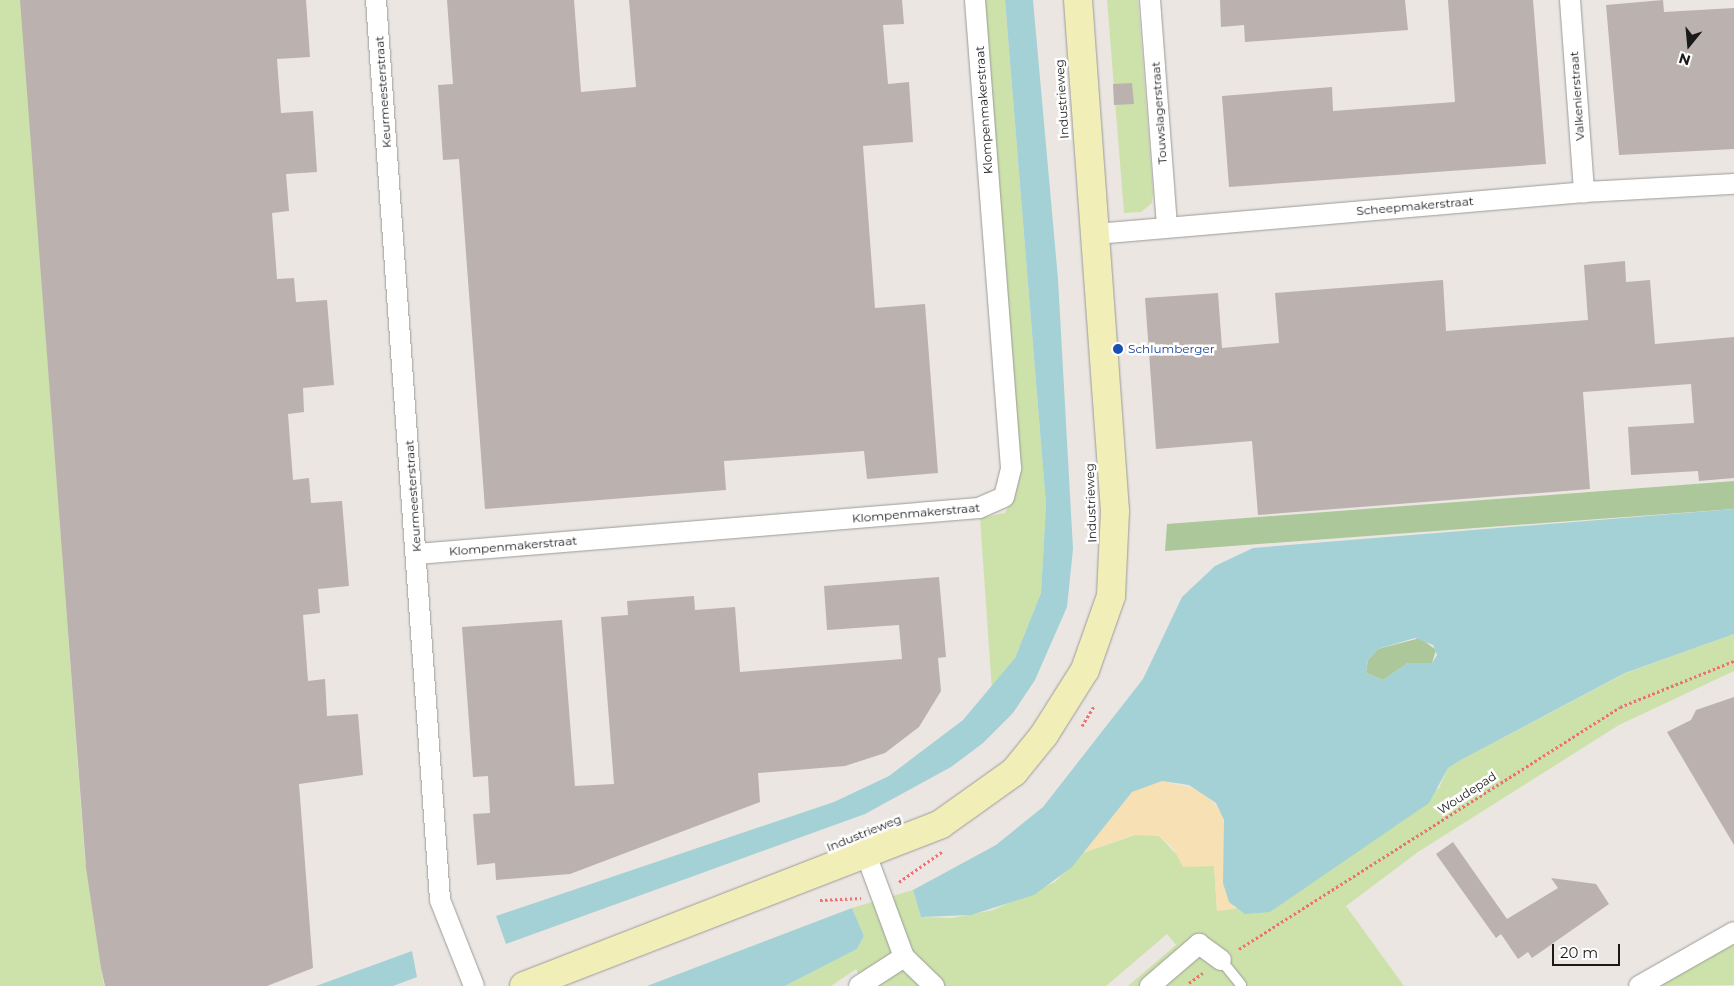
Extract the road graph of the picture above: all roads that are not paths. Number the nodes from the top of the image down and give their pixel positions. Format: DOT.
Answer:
graph roads {
  1 [pos="376,0"];
  2 [pos="975,0"];
  3 [pos="1078,0"];
  4 [pos="1150,0"];
  5 [pos="1570,0"];
  6 [pos="1734,184"];
  7 [pos="1584,192"];
  8 [pos="1167,226"];
  9 [pos="1096,234"];
  10 [pos="417,554"];
  11 [pos="867,857"];
  12 [pos="1734,932"];
  13 [pos="904,957"];
  14 [pos="1221,960"];
  15 [pos="1241,985"];
  16 [pos="474,986"];
  17 [pos="524,986"];
  18 [pos="859,986"];
  19 [pos="934,986"];
  20 [pos="1150,986"];
  21 [pos="1639,986"];
  1 -- 10 [label="street, Keurmeesterstraat"];
  2 -- 10 [label="street, Klompenmakerstraat"];
  3 -- 9 [label="street, Industrieweg"];
  4 -- 8 [label="street, Touwslagerstraat"];
  5 -- 7 [label="street, Valkenierstraat"];
  6 -- 7 [label="street, Scheepmakerstraat"];
  7 -- 8 [label="street, Scheepmakerstraat"];
  8 -- 9 [label="street, Scheepmakerstraat"];
  9 -- 11 [label="street, Industrieweg"];
  10 -- 16 [label="street, Keurmeesterstraat"];
  11 -- 13 [label="street"];
  11 -- 17 [label="street, Industrieweg"];
  12 -- 21 [label="street"];
  13 -- 18 [label="street"];
  13 -- 19 [label="street"];
  14 -- 15 [label="lane"];
  14 -- 20 [label="street"];
}
